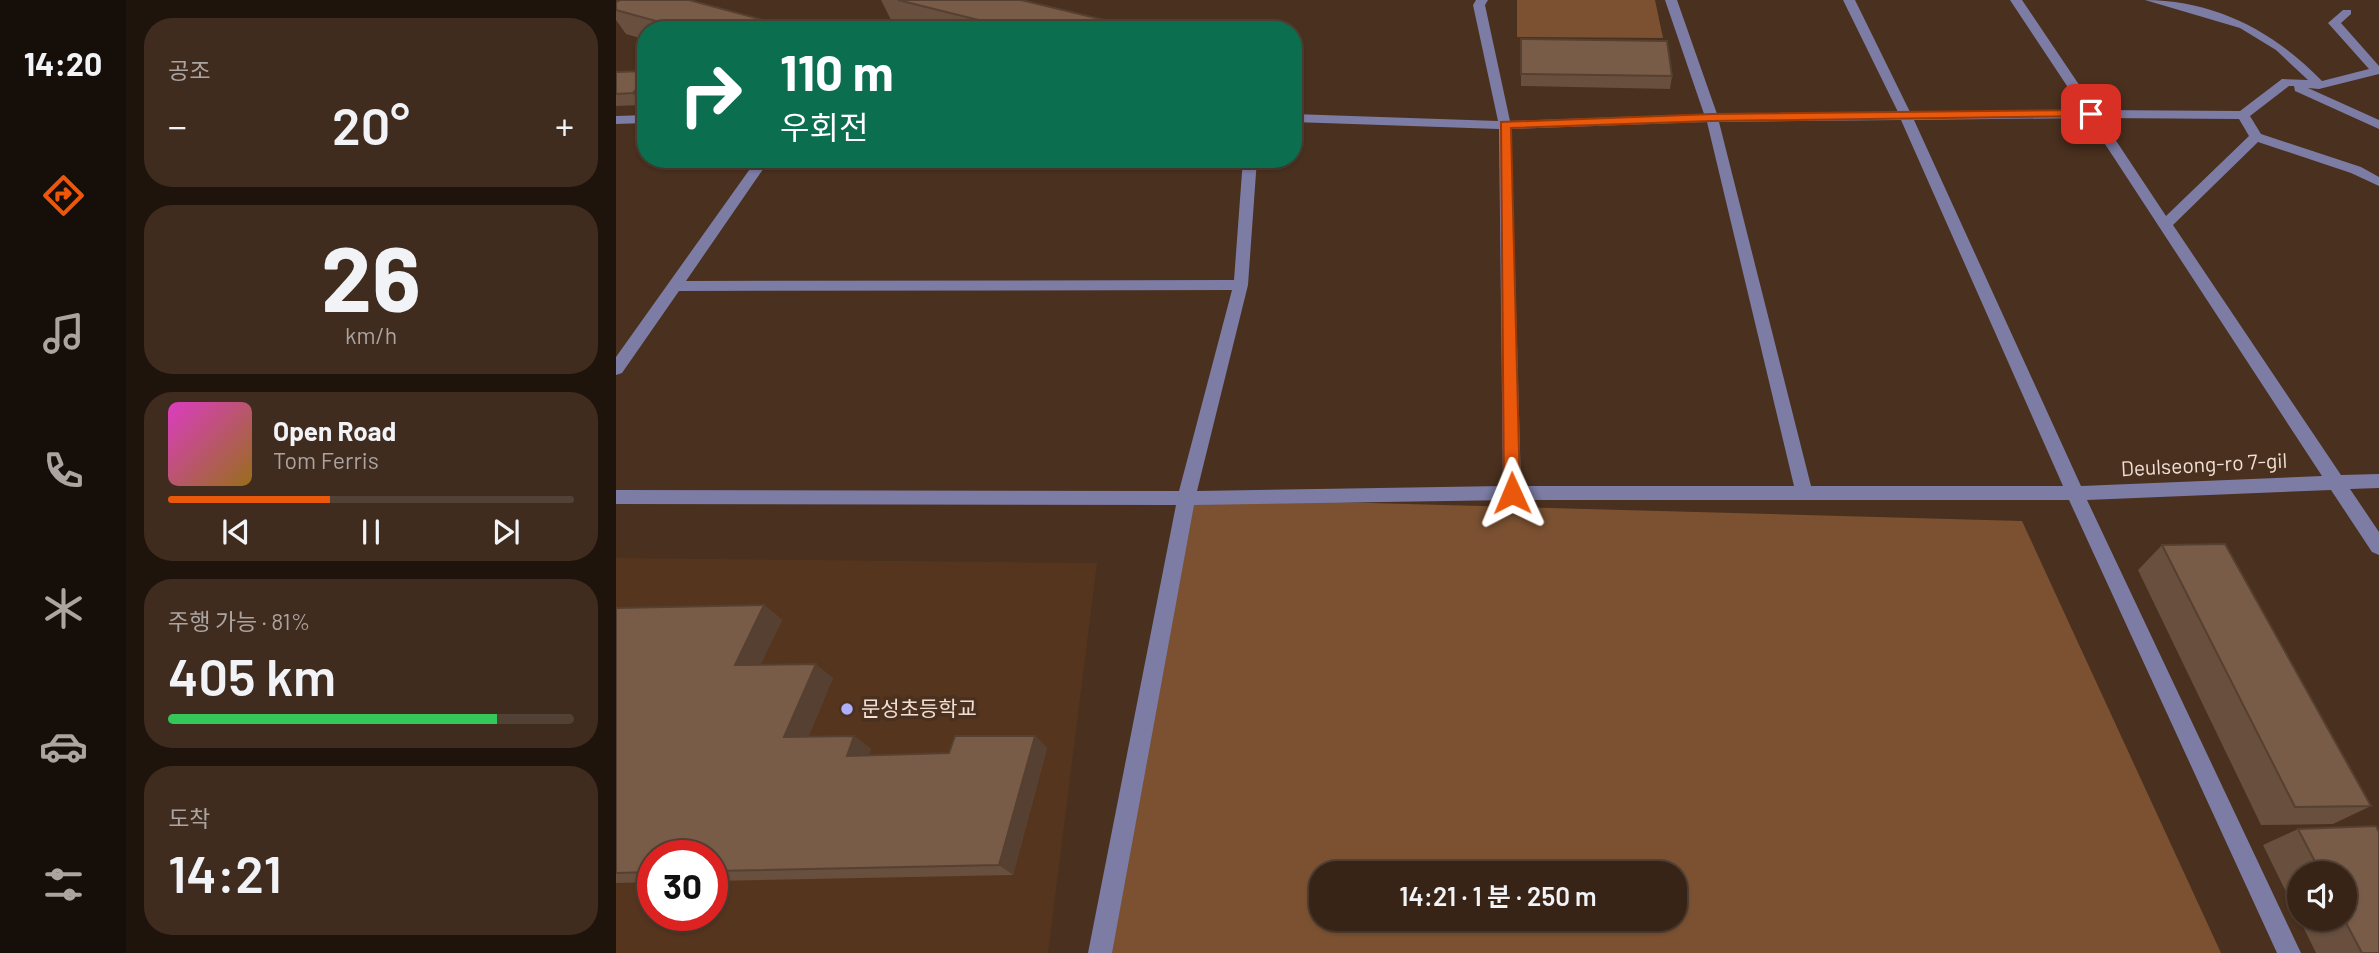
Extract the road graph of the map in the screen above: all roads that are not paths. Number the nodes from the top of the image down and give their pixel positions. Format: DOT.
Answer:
graph roads {
  1 [pos="1482,0"];
  2 [pos="1671,0"];
  3 [pos="1849,0"];
  4 [pos="2016,0"];
  5 [pos="2151,0"];
  6 [pos="2347,12"];
  7 [pos="2378,70"];
  8 [pos="2286,82"];
  9 [pos="2319,85"];
  10 [pos="2091,114"];
  11 [pos="2243,115"];
  12 [pos="1906,116"];
  13 [pos="1302,118"];
  14 [pos="1712,118"];
  15 [pos="637,120"];
  16 [pos="619,123"];
  17 [pos="1505,125"];
  18 [pos="2379,125"];
  19 [pos="2256,136"];
  20 [pos="758,168"];
  21 [pos="1249,168"];
  22 [pos="2379,183"];
  23 [pos="2165,225"];
  24 [pos="1241,285"];
  25 [pos="675,286"];
  26 [pos="616,369"];
  27 [pos="2335,481"];
  28 [pos="2379,481"];
  29 [pos="1804,492"];
  30 [pos="1512,493"];
  31 [pos="2075,493"];
  32 [pos="616,497"];
  33 [pos="1186,498"];
  34 [pos="2379,547"];
  35 [pos="1100,953"];
  36 [pos="2289,953"];
  1 -- 17 [label="street"];
  2 -- 14 [label="street"];
  3 -- 12 [label="street"];
  4 -- 10 [label="street"];
  5 -- 9 [label="street"];
  6 -- 7 [label="street"];
  7 -- 9 [label="street"];
  8 -- 9 [label="street"];
  8 -- 11 [label="street"];
  8 -- 18 [label="street"];
  10 -- 11 [label="street"];
  10 -- 12 [label="street"];
  10 -- 23 [label="street"];
  11 -- 19 [label="street"];
  12 -- 14 [label="street"];
  12 -- 31 [label="street"];
  13 -- 17 [label="street"];
  14 -- 17 [label="street"];
  14 -- 29 [label="street"];
  15 -- 16 [label="street"];
  17 -- 30 [label="street"];
  19 -- 22 [label="street"];
  19 -- 23 [label="street"];
  20 -- 25 [label="street"];
  21 -- 24 [label="street"];
  23 -- 27 [label="street"];
  24 -- 25 [label="street"];
  24 -- 33 [label="street"];
  25 -- 26 [label="street"];
  27 -- 28 [label="street, Deulseong-ro 7-gil"];
  27 -- 31 [label="street, Deulseong-ro 7-gil"];
  27 -- 34 [label="street"];
  29 -- 30 [label="street, Deulseong-ro 7-gil"];
  29 -- 31 [label="street, Deulseong-ro 7-gil"];
  30 -- 33 [label="street, Deulseong-ro 7-gil"];
  31 -- 36 [label="street"];
  32 -- 33 [label="street, Deulseong-ro 7-gil"];
  33 -- 35 [label="street"];
}
